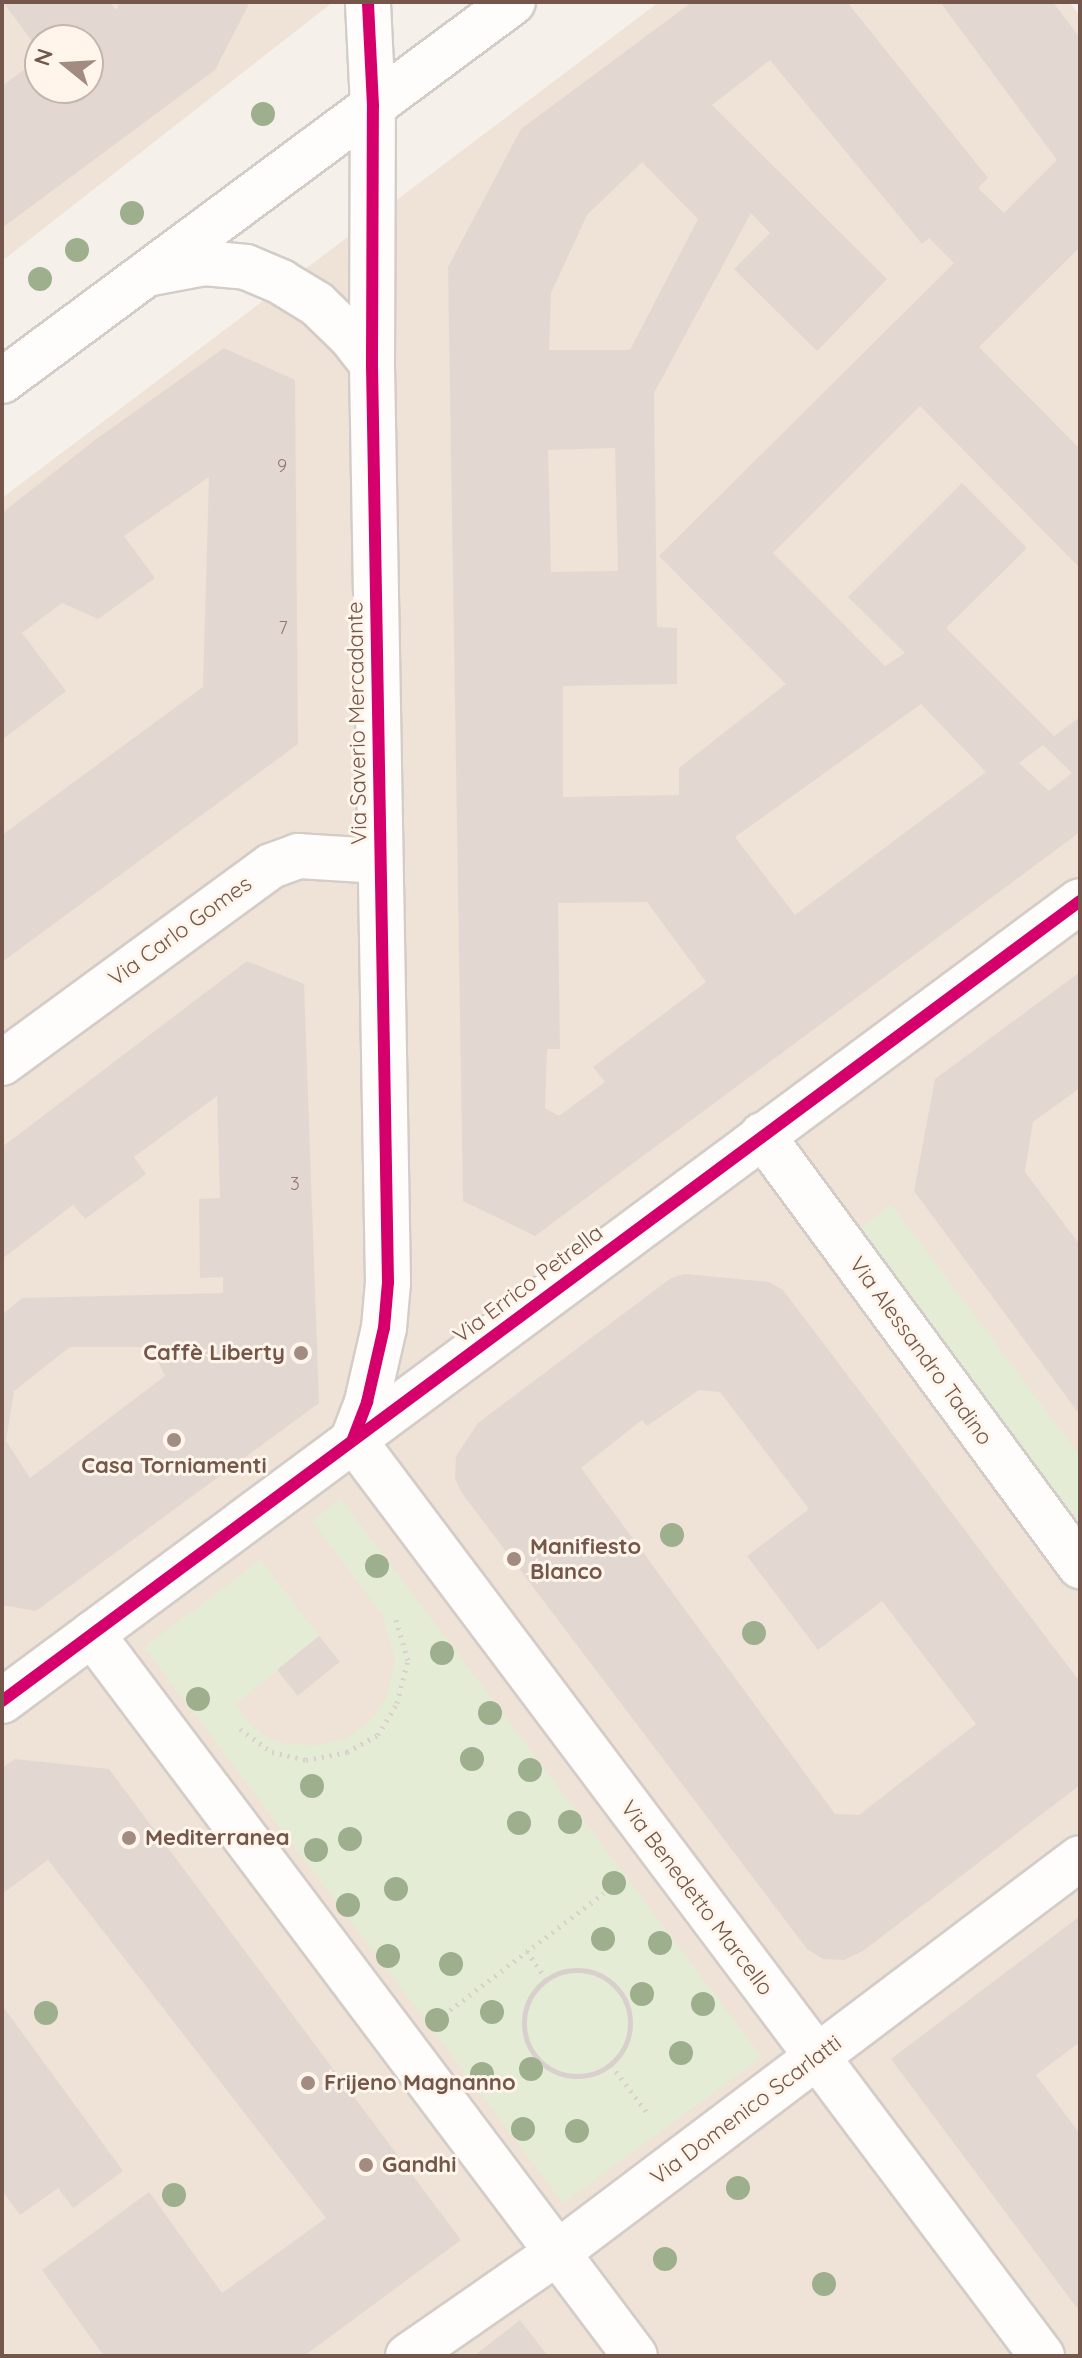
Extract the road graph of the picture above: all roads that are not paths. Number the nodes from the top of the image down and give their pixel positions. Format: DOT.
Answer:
graph roads {
  1 [pos="368,2"];
  2 [pos="513,2"];
  3 [pos="373,106"];
  4 [pos="147,274"];
  5 [pos="372,364"];
  6 [pos="2,381"];
  7 [pos="378,861"];
  8 [pos="1080,901"];
  9 [pos="2,1063"];
  10 [pos="762,1135"];
  11 [pos="353,1439"];
  12 [pos="1080,1566"];
  13 [pos="92,1634"];
  14 [pos="13,1683"];
  15 [pos="1080,1858"];
  16 [pos="816,2057"];
  17 [pos="557,2253"];
  18 [pos="408,2356"];
  19 [pos="635,2356"];
  20 [pos="1042,2356"];
  1 -- 3 [label="street, Via Saverio Mercadante"];
  2 -- 3 [label="street"];
  3 -- 4 [label="street"];
  3 -- 5 [label="street, Via Saverio Mercadante"];
  4 -- 5 [label="street"];
  4 -- 6 [label="street"];
  5 -- 7 [label="street, Via Saverio Mercadante"];
  7 -- 9 [label="street, Via Carlo Gomes"];
  7 -- 11 [label="street, Via Saverio Mercadante"];
  8 -- 10 [label="street, Via Errico Petrella"];
  10 -- 11 [label="street, Via Errico Petrella"];
  10 -- 12 [label="street, Via Alessandro Tadino"];
  11 -- 13 [label="street, Via Errico Petrella"];
  11 -- 16 [label="street, Via Benedetto Marcello"];
  13 -- 14 [label="street, Via Errico Petrella"];
  13 -- 17 [label="street"];
  15 -- 16 [label="street, Via Domenico Scarlatti"];
  16 -- 17 [label="street, Via Domenico Scarlatti"];
  16 -- 20 [label="street, Via Benedetto Marcello"];
  17 -- 18 [label="street, Via Domenico Scarlatti"];
  17 -- 19 [label="street"];
}
